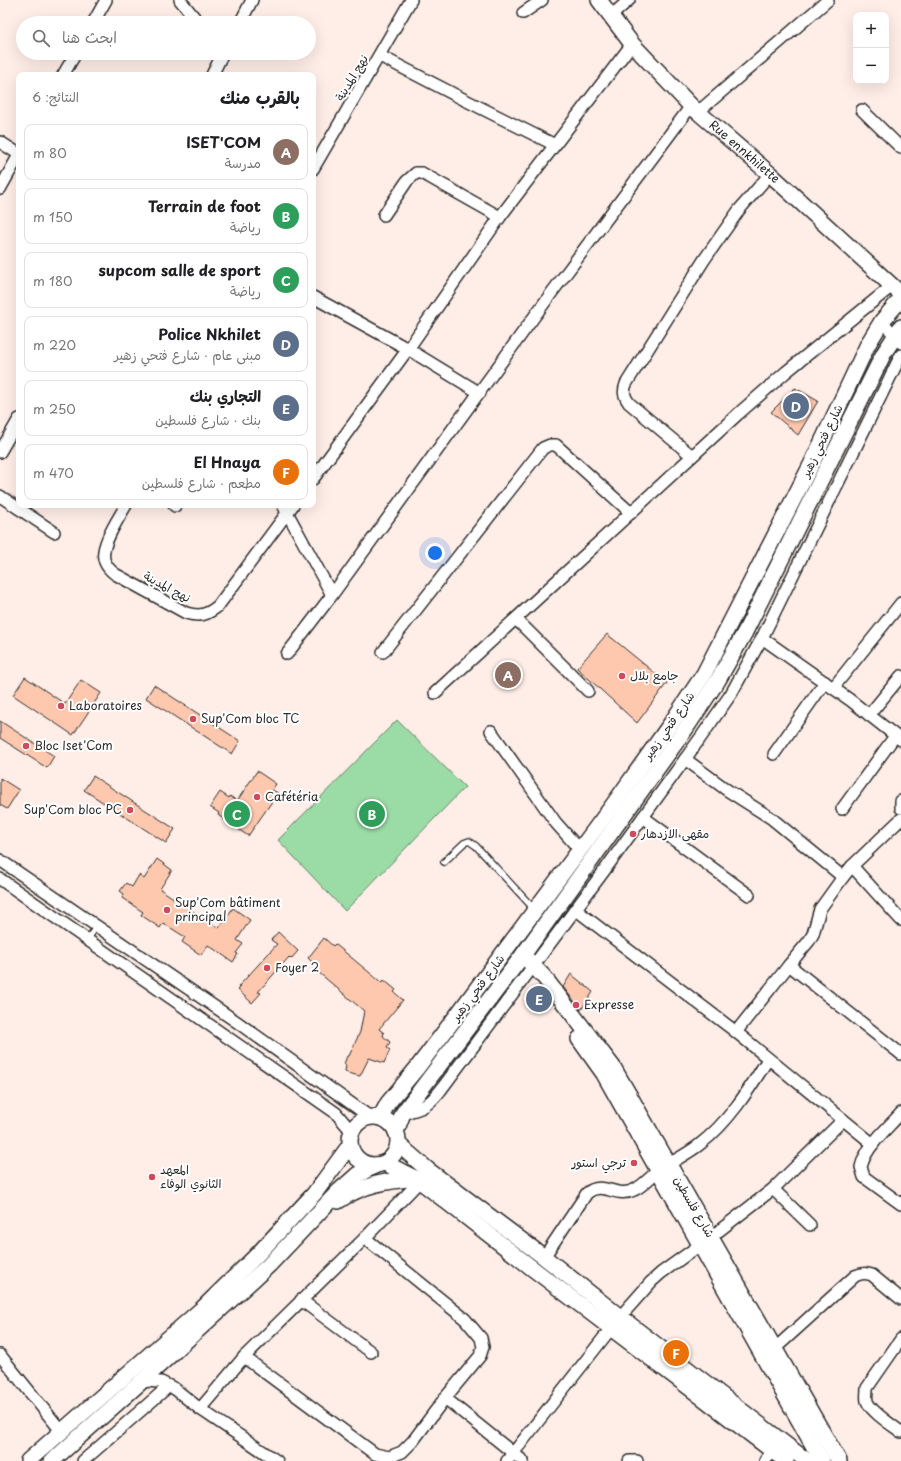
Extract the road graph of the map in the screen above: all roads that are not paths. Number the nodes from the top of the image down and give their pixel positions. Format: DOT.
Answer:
graph roads {
  1 [pos="106,0"];
  2 [pos="180,0"];
  3 [pos="252,0"];
  4 [pos="411,0"];
  5 [pos="542,0"];
  6 [pos="599,0"];
  7 [pos="629,0"];
  8 [pos="828,0"];
  9 [pos="523,13"];
  10 [pos="97,16"];
  11 [pos="193,16"];
  12 [pos="244,16"];
  13 [pos="611,16"];
  14 [pos="632,44"];
  15 [pos="380,56"];
  16 [pos="72,60"];
  17 [pos="220,60"];
  18 [pos="65,72"];
  19 [pos="216,72"];
  20 [pos="695,109"];
  21 [pos="862,110"];
  22 [pos="0,142"];
  23 [pos="555,144"];
  24 [pos="901,148"];
  25 [pos="16,152"];
  26 [pos="16,160"];
  27 [pos="316,164"];
  28 [pos="770,174"];
  29 [pos="0,189"];
  30 [pos="384,215"];
  31 [pos="500,217"];
  32 [pos="896,290"];
  33 [pos="316,299"];
  34 [pos="901,299"];
  35 [pos="882,321"];
  36 [pos="899,335"];
  37 [pos="408,349"];
  38 [pos="901,355"];
  39 [pos="480,393"];
  40 [pos="16,424"];
  41 [pos="0,452"];
  42 [pos="692,456"];
  43 [pos="316,474"];
  44 [pos="0,496"];
  45 [pos="16,507"];
  46 [pos="18,508"];
  47 [pos="124,508"];
  48 [pos="288,508"];
  49 [pos="632,513"];
  50 [pos="54,532"];
  51 [pos="332,595"];
  52 [pos="901,603"];
  53 [pos="516,619"];
  54 [pos="762,638"];
  55 [pos="383,652"];
  56 [pos="287,654"];
  57 [pos="901,676"];
  58 [pos="829,685"];
  59 [pos="588,691"];
  60 [pos="435,694"];
  61 [pos="869,715"];
  62 [pos="491,731"];
  63 [pos="898,738"];
  64 [pos="774,754"];
  65 [pos="685,759"];
  66 [pos="901,801"];
  67 [pos="901,808"];
  68 [pos="842,809"];
  69 [pos="643,817"];
  70 [pos="901,819"];
  71 [pos="580,850"];
  72 [pos="0,860"];
  73 [pos="444,862"];
  74 [pos="852,866"];
  75 [pos="843,877"];
  76 [pos="0,879"];
  77 [pos="749,895"];
  78 [pos="535,910"];
  79 [pos="575,910"];
  80 [pos="901,920"];
  81 [pos="97,926"];
  82 [pos="87,940"];
  83 [pos="525,964"];
  84 [pos="789,965"];
  85 [pos="736,1032"];
  86 [pos="901,1054"];
  87 [pos="768,1059"];
  88 [pos="901,1113"];
  89 [pos="375,1118"];
  90 [pos="843,1120"];
  91 [pos="397,1138"];
  92 [pos="351,1139"];
  93 [pos="873,1144"];
  94 [pos="380,1164"];
  95 [pos="664,1167"];
  96 [pos="421,1176"];
  97 [pos="773,1189"];
  98 [pos="899,1199"];
  99 [pos="316,1216"];
  100 [pos="810,1225"];
  101 [pos="365,1238"];
  102 [pos="706,1241"];
  103 [pos="544,1257"];
  104 [pos="901,1299"];
  105 [pos="302,1300"];
  106 [pos="616,1323"];
  107 [pos="901,1339"];
  108 [pos="371,1352"];
  109 [pos="770,1353"];
  110 [pos="0,1355"];
  111 [pos="244,1357"];
  112 [pos="142,1381"];
  113 [pos="169,1386"];
  114 [pos="445,1398"];
  115 [pos="200,1409"];
  116 [pos="62,1432"];
  117 [pos="901,1432"];
  118 [pos="772,1450"];
  119 [pos="510,1457"];
  120 [pos="28,1461"];
  121 [pos="52,1461"];
  122 [pos="83,1461"];
  123 [pos="277,1461"];
  124 [pos="523,1461"];
  125 [pos="629,1461"];
  126 [pos="637,1461"];
  127 [pos="786,1461"];
  128 [pos="807,1461"];
  129 [pos="822,1461"];
  130 [pos="839,1461"];
  1 -- 10 [label="street"];
  2 -- 11 [label="street"];
  3 -- 12 [label="street"];
  4 -- 15 [label="street, نهج المدينة"];
  5 -- 9 [label="street"];
  6 -- 13 [label="street, Rue ennkhilette"];
  7 -- 13 [label="street"];
  8 -- 20 [label="street"];
  13 -- 14 [label="street, Rue ennkhilette"];
  14 -- 20 [label="street, Rue ennkhilette"];
  14 -- 23 [label="street"];
  15 -- 23 [label="street"];
  15 -- 27 [label="street, نهج المدينة"];
  16 -- 18 [label="street"];
  17 -- 19 [label="street"];
  20 -- 28 [label="street, Rue ennkhilette"];
  20 -- 39 [label="street"];
  21 -- 24 [label="street"];
  22 -- 25 [label="street"];
  23 -- 31 [label="street"];
  26 -- 29 [label="street"];
  28 -- 32 [label="street, Rue ennkhilette"];
  28 -- 42 [label="street"];
  30 -- 31 [label="street"];
  31 -- 37 [label="street"];
  32 -- 42 [label="street"];
  33 -- 37 [label="street"];
  34 -- 35 [label="street, شارع فتحي زهير"];
  35 -- 36 [label="street"];
  35 -- 71 [label="street, شارع فتحي زهير"];
  36 -- 83 [label="street, شارع فتحي زهير"];
  37 -- 39 [label="street"];
  37 -- 43 [label="street"];
  38 -- 54 [label="street"];
  39 -- 51 [label="street"];
  40 -- 41 [label="street"];
  42 -- 49 [label="street"];
  44 -- 45 [label="street"];
  46 -- 50 [label="street"];
  47 -- 48 [label="street, نهج المدينة"];
  48 -- 51 [label="street"];
  49 -- 53 [label="street"];
  49 -- 55 [label="street"];
  51 -- 56 [label="street"];
  52 -- 58 [label="street"];
  53 -- 59 [label="street"];
  53 -- 60 [label="street"];
  54 -- 58 [label="street"];
  54 -- 65 [label="street"];
  57 -- 61 [label="street"];
  58 -- 61 [label="street"];
  58 -- 64 [label="street"];
  61 -- 63 [label="street"];
  62 -- 71 [label="street"];
  63 -- 68 [label="street"];
  65 -- 69 [label="street"];
  65 -- 75 [label="street"];
  66 -- 67 [label="street"];
  69 -- 77 [label="street"];
  69 -- 79 [label="street"];
  70 -- 74 [label="street"];
  71 -- 78 [label="street, شارع فتحي زهير"];
  72 -- 81 [label="street"];
  73 -- 78 [label="lane"];
  74 -- 75 [label="street"];
  74 -- 80 [label="street"];
  75 -- 84 [label="street"];
  76 -- 82 [label="street"];
  78 -- 89 [label="street, شارع فتحي زهير"];
  79 -- 83 [label="street"];
  79 -- 85 [label="street"];
  81 -- 82 [label="lane"];
  81 -- 89 [label="street"];
  82 -- 92 [label="street"];
  83 -- 91 [label="street, شارع فتحي زهير"];
  83 -- 95 [label="street, شارع فلسطين"];
  84 -- 85 [label="street"];
  84 -- 86 [label="street"];
  85 -- 87 [label="street"];
  87 -- 90 [label="street"];
  87 -- 95 [label="street"];
  88 -- 93 [label="street"];
  89 -- 91 [label="street"];
  89 -- 92 [label="street"];
  90 -- 93 [label="street"];
  90 -- 97 [label="street"];
  91 -- 94 [label="street"];
  91 -- 96 [label="street"];
  92 -- 94 [label="street"];
  92 -- 116 [label="street"];
  93 -- 98 [label="street"];
  94 -- 96 [label="street"];
  94 -- 99 [label="street"];
  95 -- 102 [label="street, شارع فلسطين"];
  95 -- 103 [label="street"];
  96 -- 99 [label="street"];
  96 -- 101 [label="street"];
  96 -- 103 [label="street"];
  96 -- 106 [label="street"];
  97 -- 100 [label="street"];
  97 -- 102 [label="street"];
  99 -- 112 [label="street"];
  101 -- 105 [label="street"];
  101 -- 114 [label="street"];
  102 -- 106 [label="street"];
  102 -- 109 [label="street, شارع فلسطين"];
  103 -- 106 [label="street"];
  104 -- 109 [label="street"];
  105 -- 108 [label="street"];
  105 -- 111 [label="street"];
  106 -- 118 [label="street"];
  106 -- 119 [label="street"];
  107 -- 117 [label="street"];
  109 -- 129 [label="street, شارع فلسطين"];
  109 -- 130 [label="street, شارع فلسطين"];
  110 -- 116 [label="street"];
  111 -- 114 [label="street"];
  111 -- 115 [label="street"];
  112 -- 113 [label="street"];
  112 -- 121 [label="street"];
  113 -- 115 [label="street"];
  113 -- 122 [label="street"];
  114 -- 119 [label="street"];
  115 -- 123 [label="street"];
  116 -- 120 [label="street"];
  118 -- 127 [label="street"];
  118 -- 128 [label="street"];
  119 -- 124 [label="street"];
  125 -- 126 [label="street"];
}
